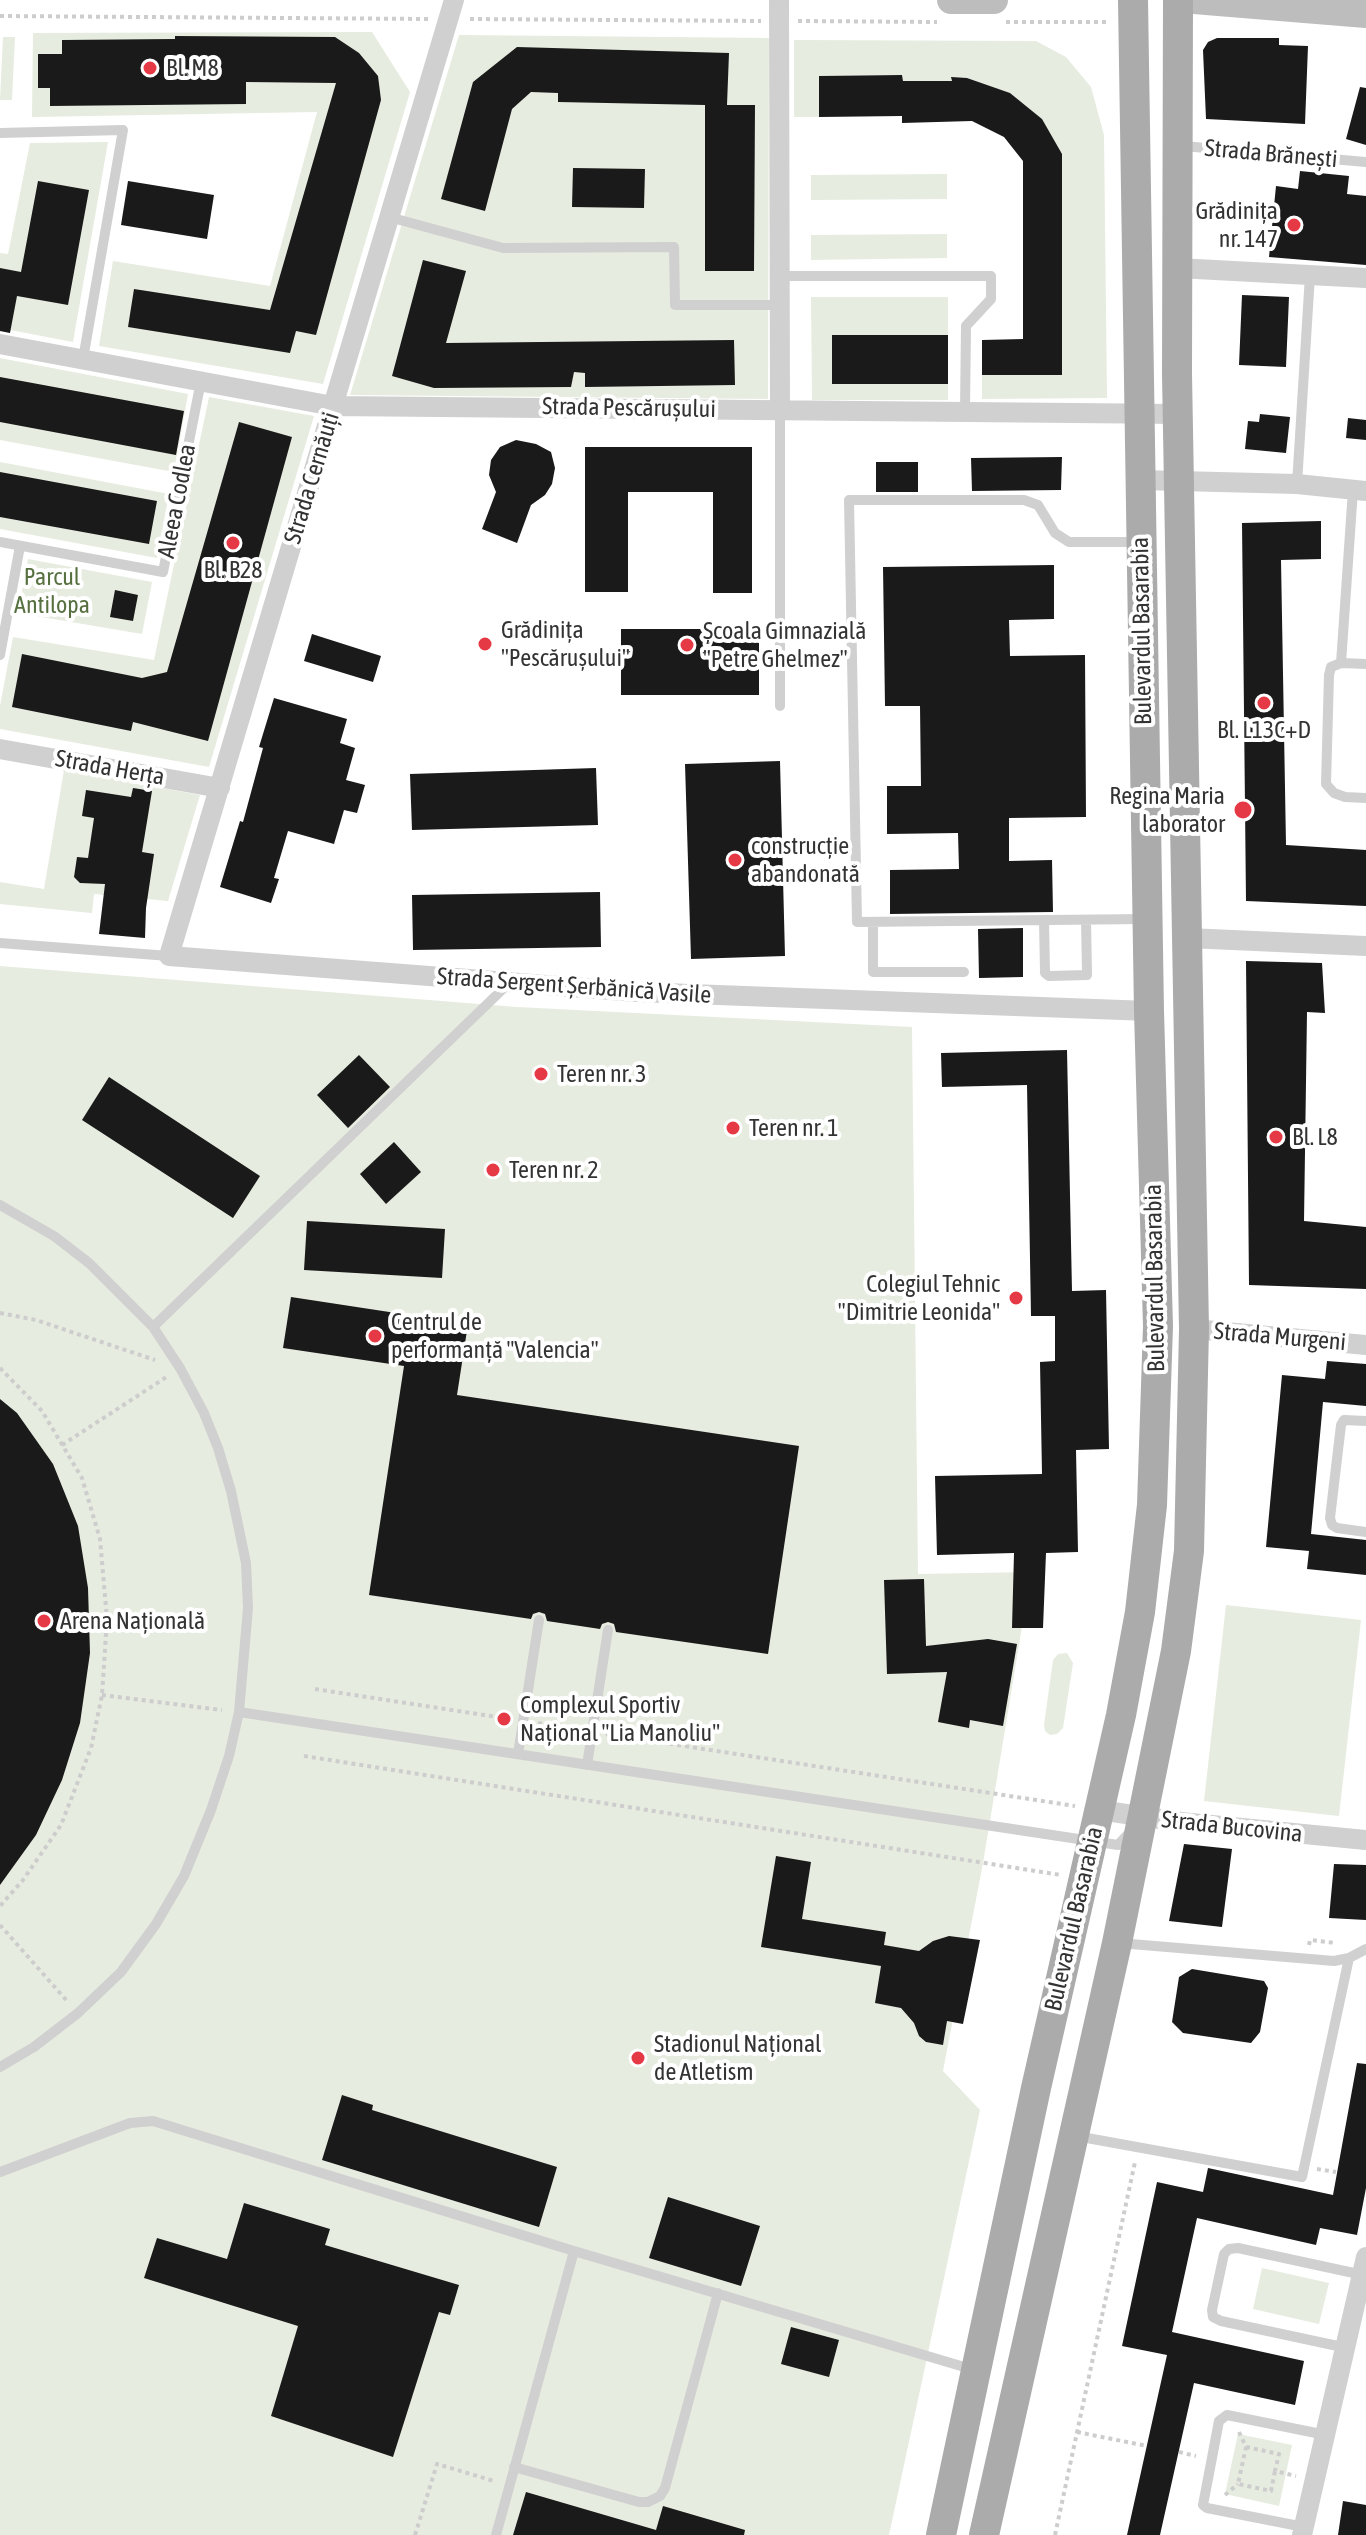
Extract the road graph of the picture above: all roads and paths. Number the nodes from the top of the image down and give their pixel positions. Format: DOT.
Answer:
graph roads {
  1 [pos="779,0"];
  2 [pos="1178,0"];
  3 [pos="1194,0"];
  4 [pos="451,10"];
  5 [pos="949,11"];
  6 [pos="993,11"];
  7 [pos="1124,11"];
  8 [pos="1366,14"];
  9 [pos="0,16"];
  10 [pos="779,21"];
  11 [pos="0,133"];
  12 [pos="1177,145"];
  13 [pos="1366,162"];
  14 [pos="389,217"];
  15 [pos="1177,268"];
  16 [pos="1310,275"];
  17 [pos="779,276"];
  18 [pos="1366,278"];
  19 [pos="779,305"];
  20 [pos="0,344"];
  21 [pos="83,359"];
  22 [pos="201,381"];
  23 [pos="333,406"];
  24 [pos="780,410"];
  25 [pos="965,411"];
  26 [pos="1139,413"];
  27 [pos="1178,414"];
  28 [pos="1140,480"];
  29 [pos="1180,480"];
  30 [pos="1297,484"];
  31 [pos="1360,491"];
  32 [pos="0,542"];
  33 [pos="1141,542"];
  34 [pos="20,546"];
  35 [pos="0,655"];
  36 [pos="1341,663"];
  37 [pos="1366,664"];
  38 [pos="780,706"];
  39 [pos="0,749"];
  40 [pos="220,788"];
  41 [pos="1366,798"];
  42 [pos="1147,919"];
  43 [pos="1044,920"];
  44 [pos="1086,920"];
  45 [pos="873,922"];
  46 [pos="1188,938"];
  47 [pos="0,943"];
  48 [pos="1366,946"];
  49 [pos="169,956"];
  50 [pos="964,972"];
  51 [pos="510,982"];
  52 [pos="1149,1011"];
  53 [pos="0,1205"];
  54 [pos="0,1313"];
  55 [pos="153,1327"];
  56 [pos="1194,1329"];
  57 [pos="1366,1345"];
  58 [pos="0,1368"];
  59 [pos="180,1368"];
  60 [pos="1366,1421"];
  61 [pos="62,1445"];
  62 [pos="1366,1532"];
  63 [pos="539,1620"];
  64 [pos="608,1630"];
  65 [pos="315,1689"];
  66 [pos="102,1695"];
  67 [pos="239,1712"];
  68 [pos="524,1721"];
  69 [pos="592,1732"];
  70 [pos="518,1754"];
  71 [pos="304,1756"];
  72 [pos="587,1765"];
  73 [pos="1099,1810"];
  74 [pos="1143,1817"];
  75 [pos="1083,1840"];
  76 [pos="1366,1840"];
  77 [pos="0,1906"];
  78 [pos="0,1925"];
  79 [pos="1335,1942"];
  80 [pos="1117,1943"];
  81 [pos="1366,1949"];
  82 [pos="1349,1958"];
  83 [pos="1334,1961"];
  84 [pos="78,2013"];
  85 [pos="0,2067"];
  86 [pos="1074,2135"];
  87 [pos="1138,2149"];
  88 [pos="0,2172"];
  89 [pos="574,2251"];
  90 [pos="1364,2266"];
  91 [pos="718,2293"];
  92 [pos="1347,2348"];
  93 [pos="977,2370"];
  94 [pos="1077,2432"];
  95 [pos="1326,2435"];
  96 [pos="1147,2446"];
  97 [pos="514,2467"];
  98 [pos="1275,2471"];
  99 [pos="1315,2480"];
  100 [pos="510,2485"];
  101 [pos="1303,2531"];
  102 [pos="415,2535"];
  103 [pos="496,2535"];
  104 [pos="941,2535"];
  105 [pos="984,2535"];
  106 [pos="1055,2535"];
  1 -- 10 [label="street"];
  2 -- 12 [label="main road, Bulevardul Basarabia"];
  3 -- 8 [label="main road"];
  4 -- 9 [label="path"];
  4 -- 10 [label="path"];
  4 -- 14 [label="street, Strada Cernăuți"];
  5 -- 6 [label="main road"];
  5 -- 10 [label="path"];
  6 -- 7 [label="path"];
  7 -- 26 [label="main road, Bulevardul Basarabia"];
  10 -- 17 [label="street"];
  11 -- 21 [label="lane"];
  12 -- 13 [label="lane, Strada Brănești"];
  12 -- 15 [label="main road, Bulevardul Basarabia"];
  14 -- 19 [label="lane"];
  14 -- 23 [label="street, Strada Cernăuți"];
  15 -- 16 [label="street"];
  15 -- 27 [label="main road, Bulevardul Basarabia"];
  16 -- 18 [label="street"];
  16 -- 30 [label="lane"];
  17 -- 19 [label="street"];
  17 -- 25 [label="lane"];
  19 -- 24 [label="street"];
  20 -- 21 [label="street, Strada Pescărușului"];
  21 -- 22 [label="street, Strada Pescărușului"];
  22 -- 23 [label="street, Strada Pescărușului"];
  22 -- 34 [label="lane, Aleea Codlea"];
  23 -- 24 [label="street, Strada Pescărușului"];
  23 -- 40 [label="street, Strada Cernăuți"];
  24 -- 25 [label="street, Strada Pescărușului"];
  24 -- 38 [label="lane"];
  25 -- 26 [label="street, Strada Pescărușului"];
  26 -- 27 [label="street, Strada Pescărușului"];
  26 -- 28 [label="main road, Bulevardul Basarabia"];
  27 -- 29 [label="main road, Bulevardul Basarabia"];
  28 -- 29 [label="street"];
  28 -- 33 [label="main road, Bulevardul Basarabia"];
  29 -- 30 [label="street"];
  29 -- 46 [label="main road, Bulevardul Basarabia"];
  30 -- 31 [label="street"];
  31 -- 36 [label="lane"];
  32 -- 34 [label="lane, Aleea Codlea"];
  33 -- 42 [label="main road, Bulevardul Basarabia"];
  33 -- 45 [label="lane"];
  34 -- 35 [label="lane"];
  36 -- 37 [label="lane"];
  36 -- 41 [label="lane"];
  39 -- 40 [label="street, Strada Herța"];
  40 -- 49 [label="street, Strada Cernăuți"];
  42 -- 44 [label="lane"];
  42 -- 52 [label="main road, Bulevardul Basarabia"];
  43 -- 44 [label="lane"];
  43 -- 44 [label="lane"];
  43 -- 45 [label="lane"];
  45 -- 50 [label="lane"];
  46 -- 48 [label="street"];
  46 -- 56 [label="main road, Bulevardul Basarabia"];
  47 -- 49 [label="lane, Strada Sergent Șerbănică Vasile"];
  49 -- 51 [label="street, Strada Sergent Șerbănică Vasile"];
  51 -- 52 [label="street, Strada Sergent Șerbănică Vasile"];
  51 -- 55 [label="lane"];
  52 -- 73 [label="main road, Bulevardul Basarabia"];
  53 -- 55 [label="lane"];
  54 -- 59 [label="path"];
  55 -- 59 [label="lane"];
  56 -- 57 [label="street, Strada Murgeni"];
  56 -- 74 [label="main road, Bulevardul Basarabia"];
  58 -- 61 [label="path"];
  59 -- 61 [label="path"];
  59 -- 67 [label="lane"];
  60 -- 62 [label="lane"];
  61 -- 66 [label="path"];
  63 -- 68 [label="lane"];
  64 -- 69 [label="lane"];
  65 -- 68 [label="path"];
  66 -- 67 [label="path"];
  66 -- 77 [label="path"];
  67 -- 70 [label="lane"];
  67 -- 84 [label="lane"];
  68 -- 69 [label="path"];
  68 -- 70 [label="lane"];
  69 -- 72 [label="lane"];
  69 -- 73 [label="path"];
  70 -- 72 [label="lane"];
  71 -- 75 [label="path"];
  72 -- 75 [label="lane"];
  73 -- 74 [label="street, Strada Bucovina"];
  73 -- 75 [label="main road, Bulevardul Basarabia"];
  74 -- 75 [label="lane"];
  74 -- 76 [label="street, Strada Bucovina"];
  74 -- 80 [label="main road, Bulevardul Basarabia"];
  75 -- 93 [label="main road, Bulevardul Basarabia"];
  78 -- 84 [label="path"];
  79 -- 83 [label="path"];
  80 -- 83 [label="lane"];
  80 -- 86 [label="main road, Bulevardul Basarabia"];
  81 -- 82 [label="lane"];
  82 -- 83 [label="lane"];
  82 -- 87 [label="lane"];
  84 -- 85 [label="lane"];
  86 -- 87 [label="lane"];
  86 -- 105 [label="main road, Bulevardul Basarabia"];
  87 -- 94 [label="path"];
  88 -- 89 [label="lane"];
  89 -- 91 [label="lane"];
  89 -- 97 [label="lane"];
  90 -- 92 [label="street"];
  90 -- 92 [label="lane"];
  91 -- 93 [label="lane"];
  91 -- 97 [label="lane"];
  92 -- 95 [label="street"];
  93 -- 104 [label="main road, Bulevardul Basarabia"];
  94 -- 96 [label="path"];
  94 -- 106 [label="path"];
  95 -- 99 [label="street"];
  95 -- 101 [label="lane"];
  97 -- 100 [label="lane"];
  98 -- 98 [label="path"];
  98 -- 99 [label="path"];
  99 -- 101 [label="street"];
  100 -- 102 [label="path"];
  100 -- 103 [label="lane"];
}
